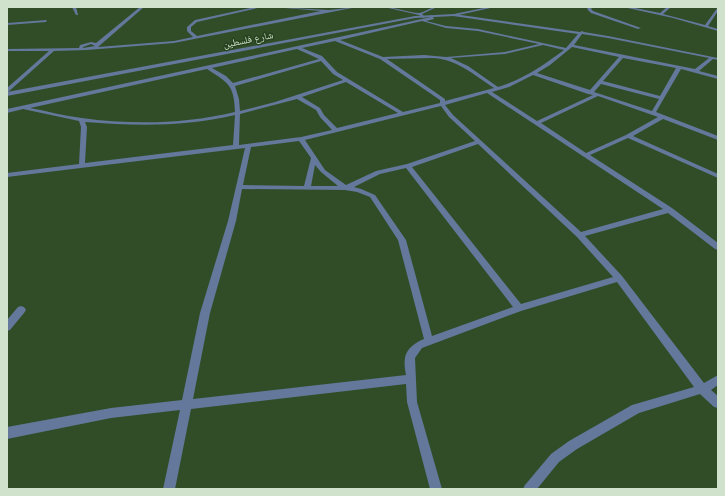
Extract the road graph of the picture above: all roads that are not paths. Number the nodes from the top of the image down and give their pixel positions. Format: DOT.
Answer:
graph roads {
  1 [pos="74,7"];
  2 [pos="142,7"];
  3 [pos="260,7"];
  4 [pos="276,7"];
  5 [pos="339,7"];
  6 [pos="355,7"];
  7 [pos="386,7"];
  8 [pos="435,7"];
  9 [pos="493,7"];
  10 [pos="591,7"];
  11 [pos="625,7"];
  12 [pos="669,7"];
  13 [pos="718,8"];
  14 [pos="344,9"];
  15 [pos="329,11"];
  16 [pos="77,14"];
  17 [pos="661,14"];
  18 [pos="454,15"];
  19 [pos="716,15"];
  20 [pos="422,17"];
  21 [pos="46,21"];
  22 [pos="7,24"];
  23 [pos="706,26"];
  24 [pos="639,28"];
  25 [pos="718,30"];
  26 [pos="582,32"];
  27 [pos="195,37"];
  28 [pos="106,38"];
  29 [pos="337,40"];
  30 [pos="91,43"];
  31 [pos="543,44"];
  32 [pos="86,46"];
  33 [pos="96,46"];
  34 [pos="54,48"];
  35 [pos="104,48"];
  36 [pos="299,48"];
  37 [pos="568,48"];
  38 [pos="7,50"];
  39 [pos="622,56"];
  40 [pos="443,57"];
  41 [pos="382,58"];
  42 [pos="712,58"];
  43 [pos="323,59"];
  44 [pos="718,59"];
  45 [pos="209,68"];
  46 [pos="679,68"];
  47 [pos="696,71"];
  48 [pos="534,74"];
  49 [pos="718,78"];
  50 [pos="346,80"];
  51 [pos="600,82"];
  52 [pos="232,85"];
  53 [pos="498,89"];
  54 [pos="7,91"];
  55 [pos="489,92"];
  56 [pos="590,93"];
  57 [pos="7,94"];
  58 [pos="597,95"];
  59 [pos="298,97"];
  60 [pos="662,98"];
  61 [pos="442,104"];
  62 [pos="22,108"];
  63 [pos="7,111"];
  64 [pos="237,113"];
  65 [pos="401,113"];
  66 [pos="653,113"];
  67 [pos="662,117"];
  68 [pos="81,120"];
  69 [pos="537,123"];
  70 [pos="336,130"];
  71 [pos="628,136"];
  72 [pos="718,138"];
  73 [pos="301,139"];
  74 [pos="478,142"];
  75 [pos="248,146"];
  76 [pos="236,147"];
  77 [pos="586,155"];
  78 [pos="314,157"];
  79 [pos="82,165"];
  80 [pos="408,166"];
  81 [pos="7,175"];
  82 [pos="718,176"];
  83 [pos="239,187"];
  84 [pos="307,187"];
  85 [pos="345,188"];
  86 [pos="669,210"];
  87 [pos="580,234"];
  88 [pos="718,237"];
  89 [pos="710,241"];
  90 [pos="718,247"];
  91 [pos="619,278"];
  92 [pos="519,308"];
  93 [pos="21,310"];
  94 [pos="7,326"];
  95 [pos="429,341"];
  96 [pos="411,379"];
  97 [pos="718,380"];
  98 [pos="702,389"];
  99 [pos="718,403"];
  100 [pos="187,405"];
  101 [pos="7,433"];
  102 [pos="169,489"];
  103 [pos="436,489"];
  104 [pos="529,489"];
  1 -- 16 [label="street"];
  2 -- 28 [label="street"];
  3 -- 27 [label="street"];
  4 -- 15 [label="street"];
  5 -- 14 [label="street"];
  6 -- 14 [label="street"];
  7 -- 20 [label="street"];
  8 -- 20 [label="street"];
  9 -- 18 [label="street"];
  10 -- 24 [label="street"];
  11 -- 17 [label="street"];
  12 -- 17 [label="street"];
  13 -- 19 [label="street"];
  14 -- 15 [label="street"];
  15 -- 27 [label="street"];
  17 -- 23 [label="street"];
  18 -- 20 [label="street"];
  18 -- 26 [label="street"];
  19 -- 23 [label="street"];
  20 -- 29 [label="street"];
  20 -- 31 [label="street"];
  20 -- 57 [label="street, شارع فلسطين"];
  21 -- 22 [label="street"];
  23 -- 25 [label="street"];
  26 -- 37 [label="street"];
  26 -- 42 [label="street"];
  27 -- 35 [label="street"];
  28 -- 30 [label="street"];
  28 -- 33 [label="street"];
  29 -- 36 [label="street"];
  29 -- 41 [label="street"];
  30 -- 32 [label="street"];
  30 -- 33 [label="street"];
  31 -- 37 [label="street"];
  31 -- 40 [label="street"];
  32 -- 33 [label="street"];
  32 -- 34 [label="street"];
  32 -- 34 [label="street"];
  32 -- 35 [label="street"];
  33 -- 35 [label="street"];
  34 -- 38 [label="street"];
  34 -- 54 [label="street"];
  36 -- 43 [label="street"];
  36 -- 45 [label="street"];
  37 -- 39 [label="street"];
  37 -- 48 [label="street"];
  39 -- 46 [label="street"];
  39 -- 51 [label="street"];
  40 -- 41 [label="street"];
  40 -- 53 [label="street"];
  41 -- 61 [label="street"];
  42 -- 44 [label="street"];
  42 -- 47 [label="street"];
  43 -- 50 [label="street"];
  43 -- 52 [label="street"];
  45 -- 52 [label="street"];
  45 -- 62 [label="street"];
  46 -- 47 [label="street"];
  46 -- 60 [label="street"];
  47 -- 49 [label="street"];
  48 -- 53 [label="street"];
  48 -- 56 [label="street"];
  50 -- 59 [label="street"];
  50 -- 65 [label="street"];
  51 -- 56 [label="street"];
  51 -- 60 [label="street"];
  52 -- 64 [label="street"];
  53 -- 55 [label="street"];
  55 -- 61 [label="street"];
  55 -- 69 [label="street"];
  56 -- 58 [label="street"];
  58 -- 66 [label="street"];
  58 -- 69 [label="street"];
  59 -- 64 [label="street"];
  59 -- 70 [label="street"];
  60 -- 66 [label="street"];
  61 -- 65 [label="street"];
  61 -- 74 [label="street"];
  62 -- 63 [label="street"];
  62 -- 68 [label="street"];
  64 -- 68 [label="street"];
  64 -- 76 [label="street"];
  65 -- 70 [label="street"];
  66 -- 67 [label="street"];
  67 -- 71 [label="street"];
  67 -- 72 [label="street"];
  68 -- 79 [label="street"];
  69 -- 77 [label="street"];
  70 -- 73 [label="street"];
  71 -- 77 [label="street"];
  71 -- 82 [label="street"];
  73 -- 75 [label="street"];
  73 -- 78 [label="street"];
  74 -- 80 [label="street"];
  74 -- 87 [label="street"];
  75 -- 76 [label="street"];
  75 -- 83 [label="street"];
  76 -- 79 [label="street"];
  77 -- 86 [label="street"];
  78 -- 84 [label="street"];
  78 -- 85 [label="street"];
  79 -- 81 [label="street"];
  80 -- 85 [label="street"];
  80 -- 92 [label="street"];
  83 -- 84 [label="street"];
  83 -- 100 [label="street"];
  84 -- 85 [label="street"];
  85 -- 95 [label="street"];
  86 -- 87 [label="street"];
  86 -- 89 [label="street"];
  87 -- 91 [label="street"];
  88 -- 89 [label="street"];
  89 -- 90 [label="street"];
  91 -- 92 [label="street"];
  91 -- 98 [label="street"];
  92 -- 95 [label="street"];
  93 -- 94 [label="street"];
  95 -- 96 [label="street"];
  96 -- 100 [label="street"];
  96 -- 103 [label="street"];
  97 -- 98 [label="street"];
  98 -- 99 [label="street"];
  98 -- 104 [label="street"];
  100 -- 101 [label="street"];
  100 -- 102 [label="street"];
}
